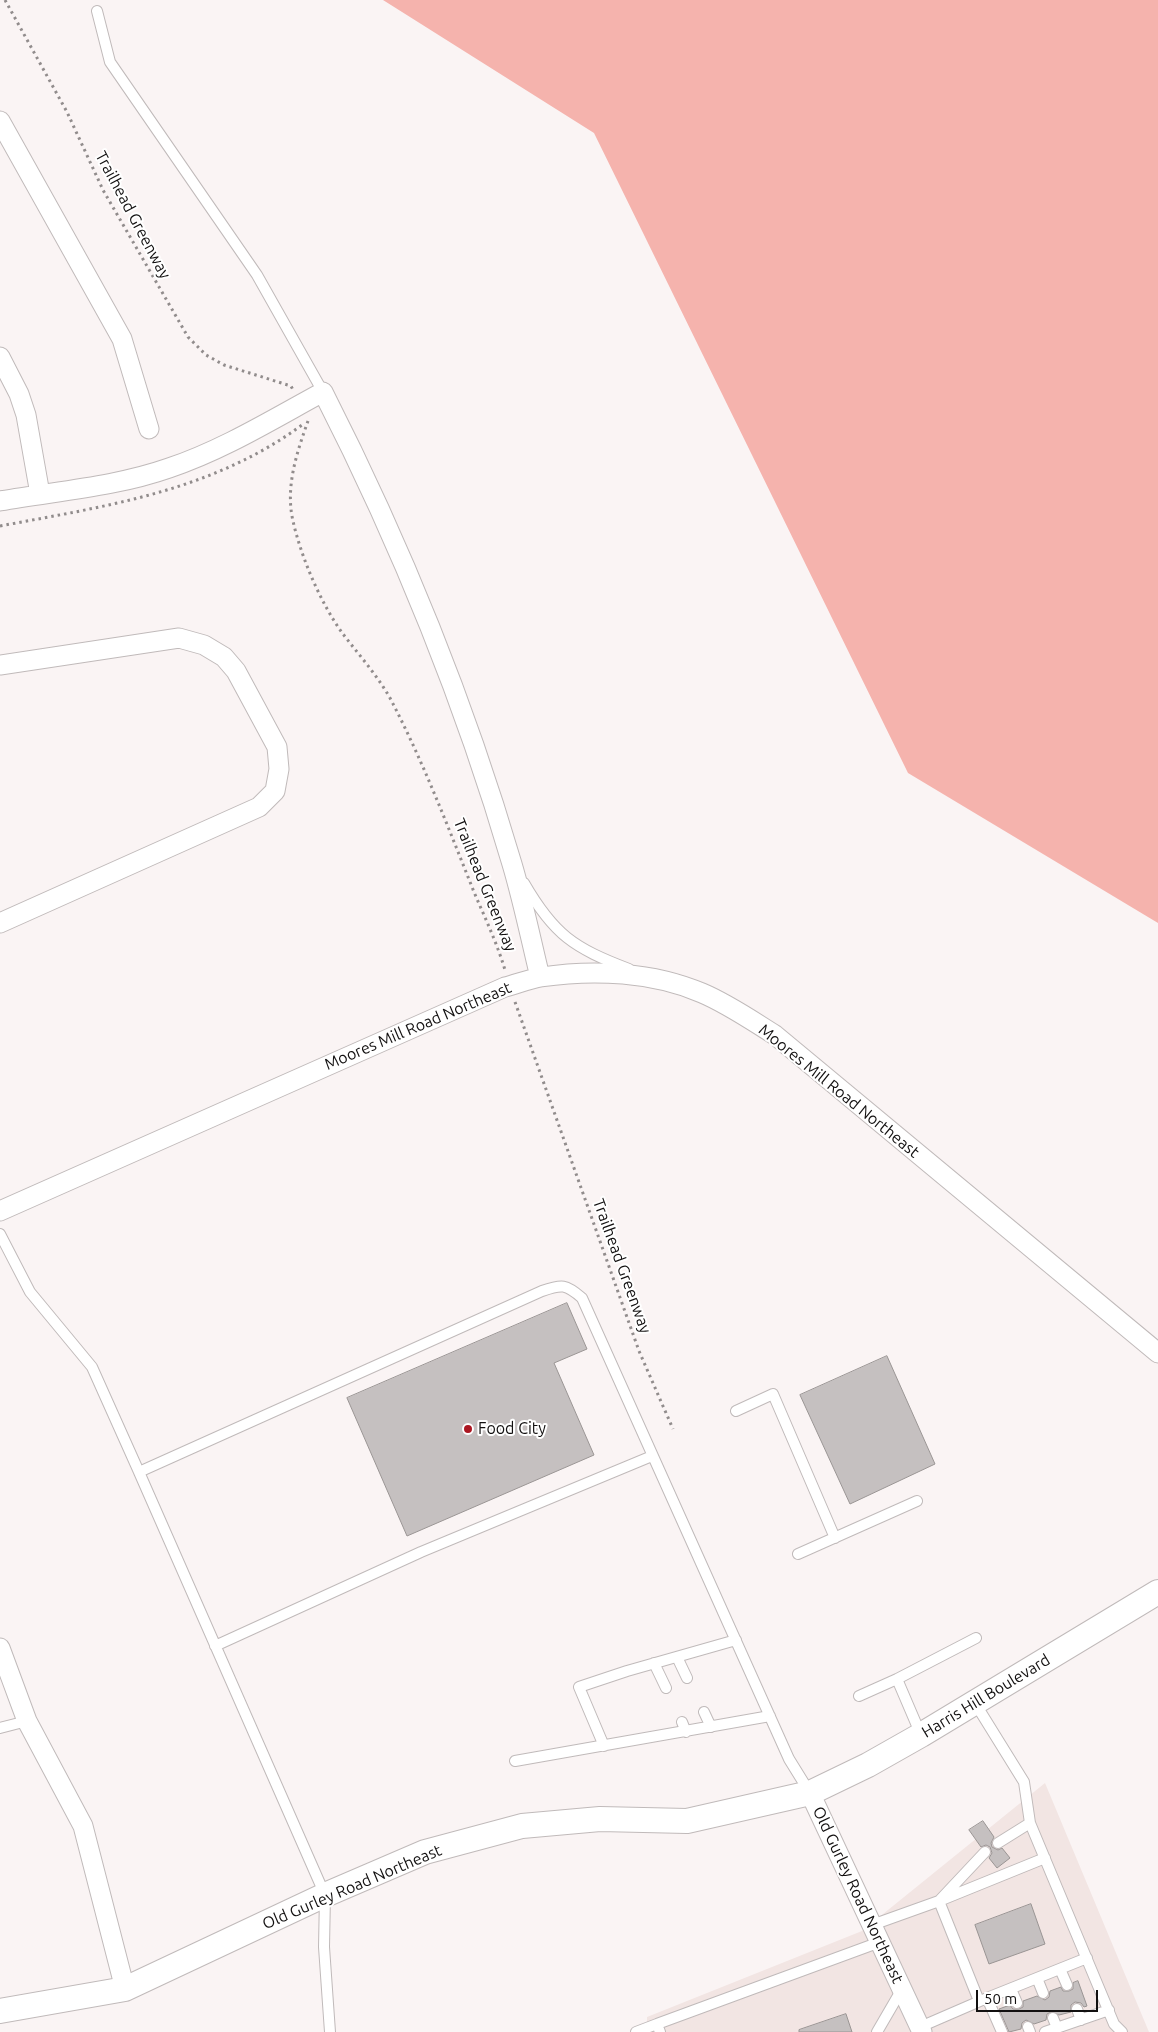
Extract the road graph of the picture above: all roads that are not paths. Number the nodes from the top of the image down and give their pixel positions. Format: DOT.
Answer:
graph roads {
  1 [pos="97,11"];
  2 [pos="0,122"];
  3 [pos="0,357"];
  4 [pos="323,392"];
  5 [pos="149,429"];
  6 [pos="40,494"];
  7 [pos="0,501"];
  8 [pos="0,665"];
  9 [pos="512,864"];
  10 [pos="0,923"];
  11 [pos="649,976"];
  12 [pos="540,977"];
  13 [pos="0,1211"];
  14 [pos="0,1234"];
  15 [pos="1158,1353"];
  16 [pos="736,1411"];
  17 [pos="652,1456"];
  18 [pos="139,1472"];
  19 [pos="917,1501"];
  20 [pos="835,1538"];
  21 [pos="798,1554"];
  22 [pos="1158,1592"];
  23 [pos="976,1638"];
  24 [pos="736,1640"];
  25 [pos="215,1646"];
  26 [pos="677,1657"];
  27 [pos="2,1659"];
  28 [pos="654,1663"];
  29 [pos="687,1678"];
  30 [pos="897,1679"];
  31 [pos="666,1688"];
  32 [pos="859,1696"];
  33 [pos="975,1703"];
  34 [pos="704,1712"];
  35 [pos="770,1716"];
  36 [pos="27,1721"];
  37 [pos="711,1727"];
  38 [pos="0,1728"];
  39 [pos="921,1735"];
  40 [pos="604,1746"];
  41 [pos="514,1761"];
  42 [pos="810,1793"];
  43 [pos="1030,1823"];
  44 [pos="998,1843"];
  45 [pos="985,1852"];
  46 [pos="1045,1858"];
  47 [pos="325,1895"];
  48 [pos="939,1901"];
  49 [pos="876,1933"];
  50 [pos="1087,1958"];
  51 [pos="1060,1969"];
  52 [pos="1037,1978"];
  53 [pos="1067,1985"];
  54 [pos="125,1989"];
  55 [pos="902,1989"];
  56 [pos="1011,1989"];
  57 [pos="1044,1994"];
  58 [pos="983,2000"];
  59 [pos="1017,2003"];
  60 [pos="1077,2009"];
  61 [pos="1109,2010"];
  62 [pos="0,2012"];
  63 [pos="1081,2020"];
  64 [pos="659,2028"];
  65 [pos="1118,2028"];
  66 [pos="921,2030"];
  67 [pos="330,2032"];
  68 [pos="636,2032"];
  69 [pos="877,2032"];
  70 [pos="1002,2032"];
  71 [pos="1045,2032"];
  1 -- 4 [label="lane"];
  2 -- 5 [label="street"];
  3 -- 6 [label="street"];
  4 -- 6 [label="street"];
  4 -- 9 [label="street"];
  6 -- 7 [label="street"];
  8 -- 10 [label="street"];
  9 -- 11 [label="lane"];
  9 -- 12 [label="street"];
  11 -- 12 [label="street, Moores Mill Road Northeast"];
  11 -- 15 [label="street, Moores Mill Road Northeast"];
  12 -- 13 [label="street, Moores Mill Road Northeast"];
  14 -- 18 [label="lane"];
  16 -- 20 [label="lane"];
  17 -- 18 [label="lane"];
  17 -- 24 [label="lane"];
  17 -- 25 [label="lane"];
  18 -- 25 [label="lane"];
  19 -- 20 [label="lane"];
  20 -- 21 [label="lane"];
  22 -- 33 [label="street, Harris Hill Boulevard"];
  23 -- 30 [label="lane"];
  24 -- 26 [label="lane"];
  24 -- 35 [label="lane"];
  25 -- 47 [label="lane"];
  26 -- 28 [label="lane"];
  26 -- 29 [label="lane"];
  27 -- 36 [label="street"];
  28 -- 31 [label="lane"];
  28 -- 40 [label="lane"];
  30 -- 32 [label="lane"];
  30 -- 39 [label="lane"];
  33 -- 39 [label="street, Harris Hill Boulevard"];
  33 -- 43 [label="lane"];
  34 -- 37 [label="lane"];
  35 -- 37 [label="lane"];
  35 -- 42 [label="lane"];
  36 -- 38 [label="lane"];
  36 -- 54 [label="street"];
  37 -- 40 [label="lane"];
  39 -- 42 [label="street, Harris Hill Boulevard"];
  40 -- 41 [label="lane"];
  42 -- 47 [label="street, Old Gurley Road Northeast"];
  42 -- 49 [label="street, Old Gurley Road Northeast"];
  43 -- 44 [label="lane"];
  43 -- 46 [label="lane"];
  45 -- 48 [label="lane"];
  46 -- 48 [label="lane"];
  46 -- 50 [label="lane"];
  47 -- 54 [label="street, Old Gurley Road Northeast"];
  47 -- 67 [label="lane"];
  48 -- 49 [label="lane"];
  48 -- 58 [label="lane"];
  49 -- 55 [label="street, Old Gurley Road Northeast"];
  49 -- 64 [label="lane"];
  50 -- 51 [label="lane"];
  50 -- 61 [label="lane"];
  51 -- 52 [label="lane"];
  51 -- 53 [label="lane"];
  52 -- 56 [label="lane"];
  52 -- 57 [label="lane"];
  54 -- 62 [label="street, Old Gurley Road Northeast"];
  55 -- 66 [label="street, Old Gurley Road Northeast"];
  55 -- 69 [label="lane"];
  56 -- 58 [label="lane"];
  56 -- 59 [label="lane"];
  58 -- 66 [label="lane"];
  58 -- 70 [label="lane"];
  60 -- 63 [label="lane"];
  61 -- 63 [label="lane"];
  61 -- 65 [label="lane"];
  63 -- 71 [label="lane"];
  64 -- 68 [label="lane"];
}
